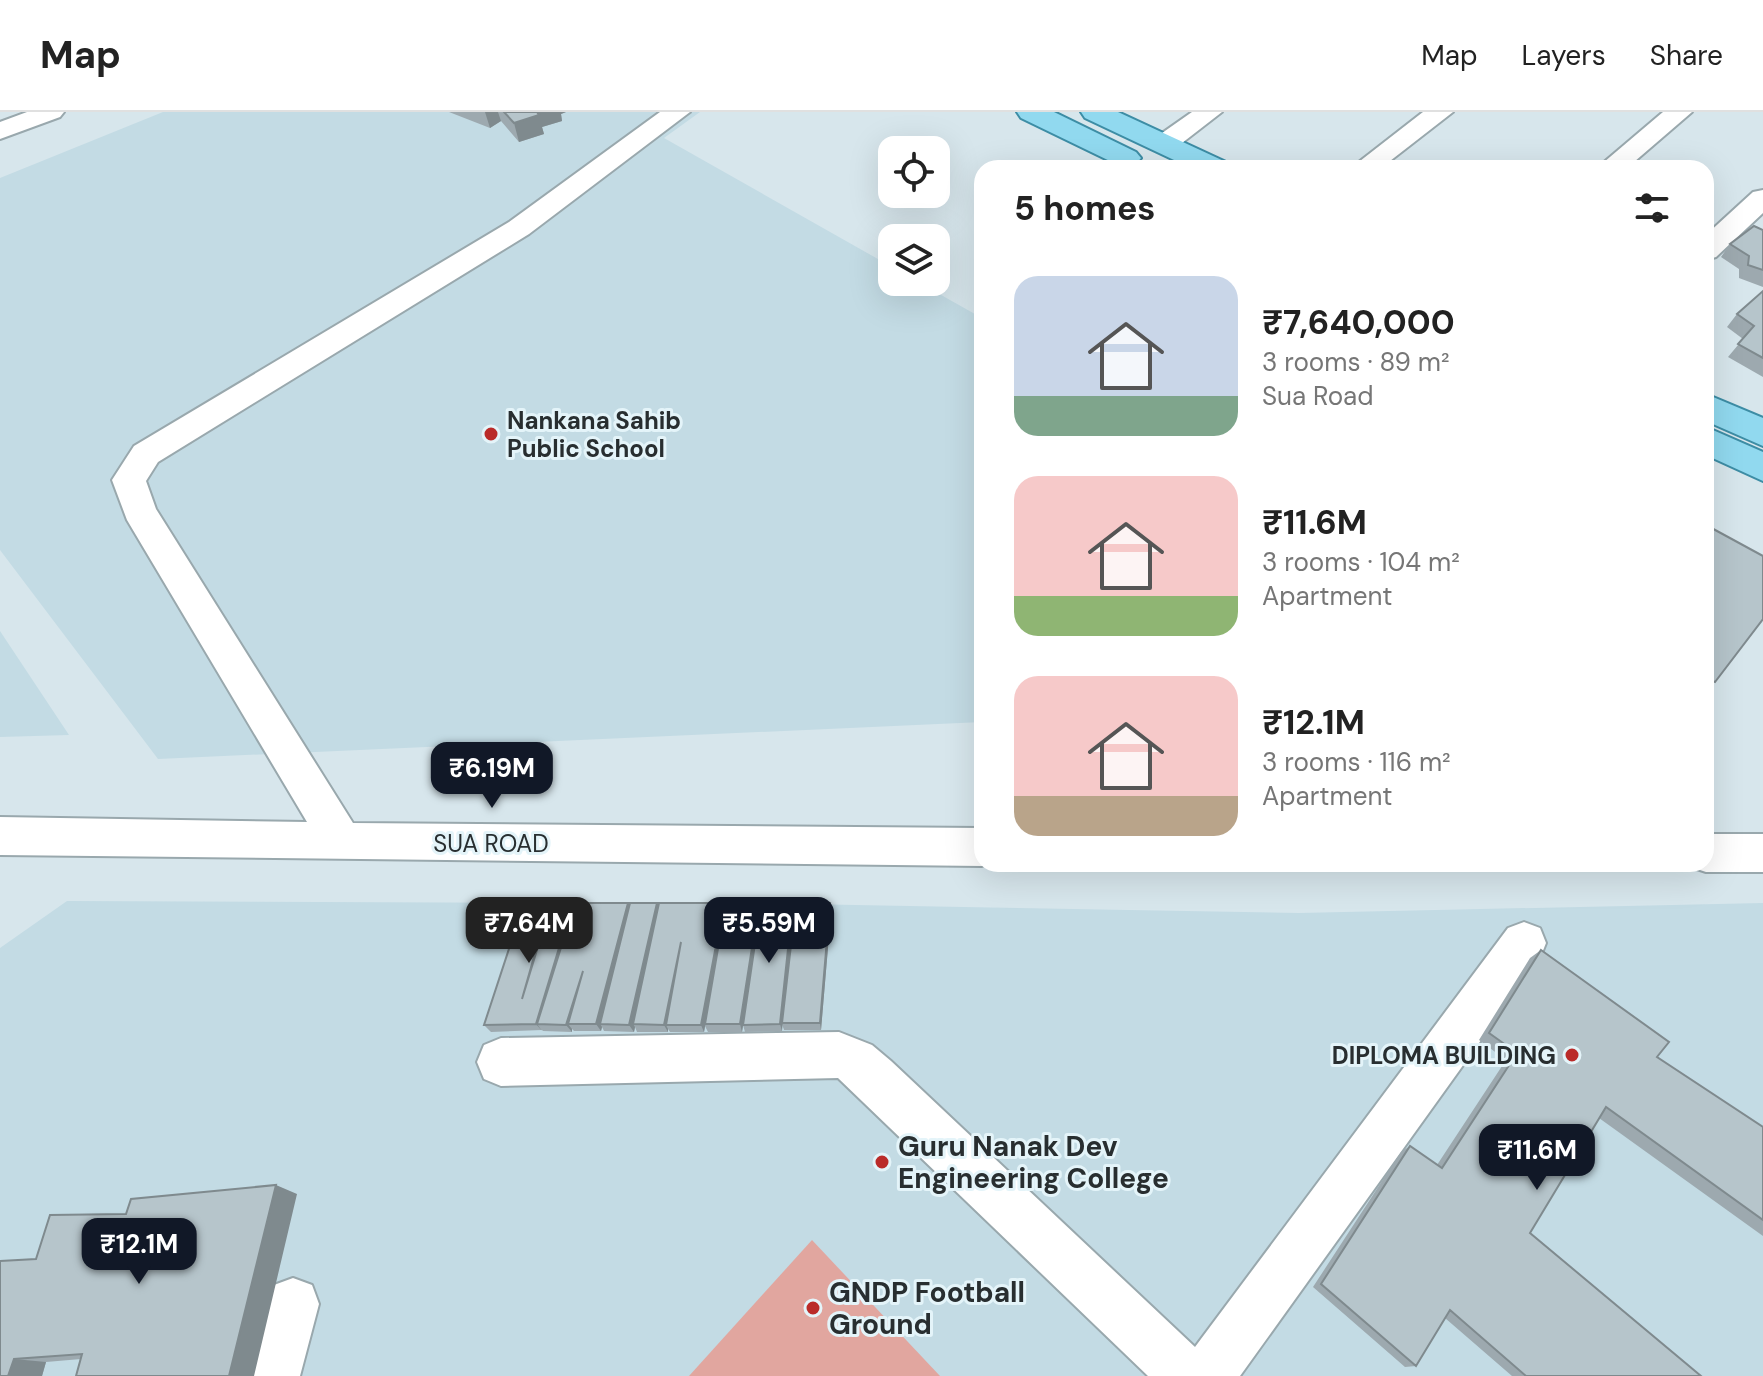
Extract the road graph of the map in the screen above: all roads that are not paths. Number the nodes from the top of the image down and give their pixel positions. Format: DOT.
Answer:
graph roads {
  1 [pos="51,112"];
  2 [pos="677,112"];
  3 [pos="1031,112"];
  4 [pos="1095,112"];
  5 [pos="1209,112"];
  6 [pos="1440,112"];
  7 [pos="1679,112"];
  8 [pos="0,131"];
  9 [pos="1164,144"];
  10 [pos="1130,160"];
  11 [pos="1198,160"];
  12 [pos="1375,160"];
  13 [pos="1620,160"];
  14 [pos="1763,198"];
  15 [pos="1714,244"];
  16 [pos="1714,410"];
  17 [pos="1763,433"];
  18 [pos="1714,444"];
  19 [pos="1763,468"];
  20 [pos="0,836"];
  21 [pos="341,841"];
  22 [pos="974,847"];
  23 [pos="1714,853"];
  24 [pos="1763,853"];
  25 [pos="1524,943"];
  26 [pos="501,1062"];
  27 [pos="293,1304"];
  28 [pos="273,1376"];
  29 [pos="1187,1376"];
  30 [pos="1207,1376"];
  1 -- 8 [label="street"];
  2 -- 21 [label="street"];
  3 -- 10 [label="main road"];
  4 -- 9 [label="main road"];
  5 -- 9 [label="street"];
  6 -- 12 [label="street"];
  7 -- 13 [label="street"];
  9 -- 11 [label="main road"];
  14 -- 15 [label="street"];
  16 -- 17 [label="main road"];
  18 -- 19 [label="main road"];
  20 -- 21 [label="street, SUA ROAD"];
  21 -- 22 [label="street, SUA ROAD"];
  23 -- 24 [label="street"];
  25 -- 30 [label="street"];
  26 -- 29 [label="street"];
  27 -- 28 [label="street"];
}
